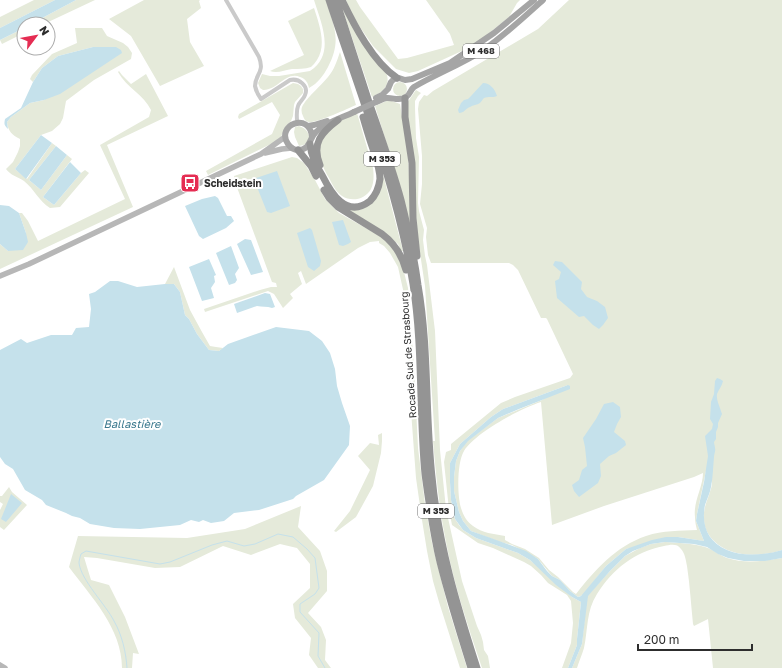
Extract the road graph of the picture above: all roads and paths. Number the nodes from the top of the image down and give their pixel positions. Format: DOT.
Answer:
graph roads {
  1 [pos="226,0"];
  2 [pos="329,0"];
  3 [pos="336,0"];
  4 [pos="342,0"];
  5 [pos="534,0"];
  6 [pos="543,0"];
  7 [pos="334,16"];
  8 [pos="397,78"];
  9 [pos="405,80"];
  10 [pos="388,89"];
  11 [pos="410,90"];
  12 [pos="393,98"];
  13 [pos="405,98"];
  14 [pos="375,100"];
  15 [pos="354,110"];
  16 [pos="362,114"];
  17 [pos="338,120"];
  18 [pos="297,122"];
  19 [pos="308,126"];
  20 [pos="285,137"];
  21 [pos="311,140"];
  22 [pos="295,149"];
  23 [pos="261,154"];
  24 [pos="0,276"];
  25 [pos="419,286"];
  26 [pos="415,306"];
  27 [pos="0,665"];
  28 [pos="5,668"];
  29 [pos="471,668"];
  30 [pos="477,668"];
  1 -- 18 [label="street"];
  2 -- 7 [label="highway, Rocade Sud de Strasbourg / M 353"];
  3 -- 25 [label="highway, Rocade Sud de Strasbourg / M 353"];
  4 -- 8 [label="highway"];
  5 -- 9 [label="main road, M 468"];
  6 -- 11 [label="main road, M 468"];
  7 -- 16 [label="highway"];
  7 -- 26 [label="highway, Rocade Sud de Strasbourg / M 353"];
  8 -- 9 [label="main road"];
  8 -- 10 [label="main road"];
  9 -- 11 [label="main road"];
  10 -- 12 [label="main road"];
  10 -- 14 [label="main road"];
  11 -- 13 [label="main road"];
  12 -- 13 [label="main road"];
  12 -- 14 [label="main road"];
  13 -- 25 [label="highway"];
  14 -- 15 [label="main road"];
  15 -- 17 [label="main road"];
  15 -- 19 [label="main road"];
  16 -- 17 [label="highway"];
  16 -- 21 [label="highway"];
  17 -- 21 [label="main road"];
  18 -- 19 [label="main road"];
  18 -- 20 [label="main road"];
  19 -- 21 [label="main road"];
  20 -- 22 [label="main road"];
  20 -- 23 [label="main road"];
  21 -- 22 [label="main road"];
  22 -- 23 [label="main road"];
  22 -- 26 [label="highway"];
  23 -- 24 [label="main road"];
  25 -- 30 [label="highway, Rocade Sud de Strasbourg / M 353"];
  26 -- 29 [label="highway, Rocade Sud de Strasbourg / M 353"];
  27 -- 28 [label="main road"];
}
